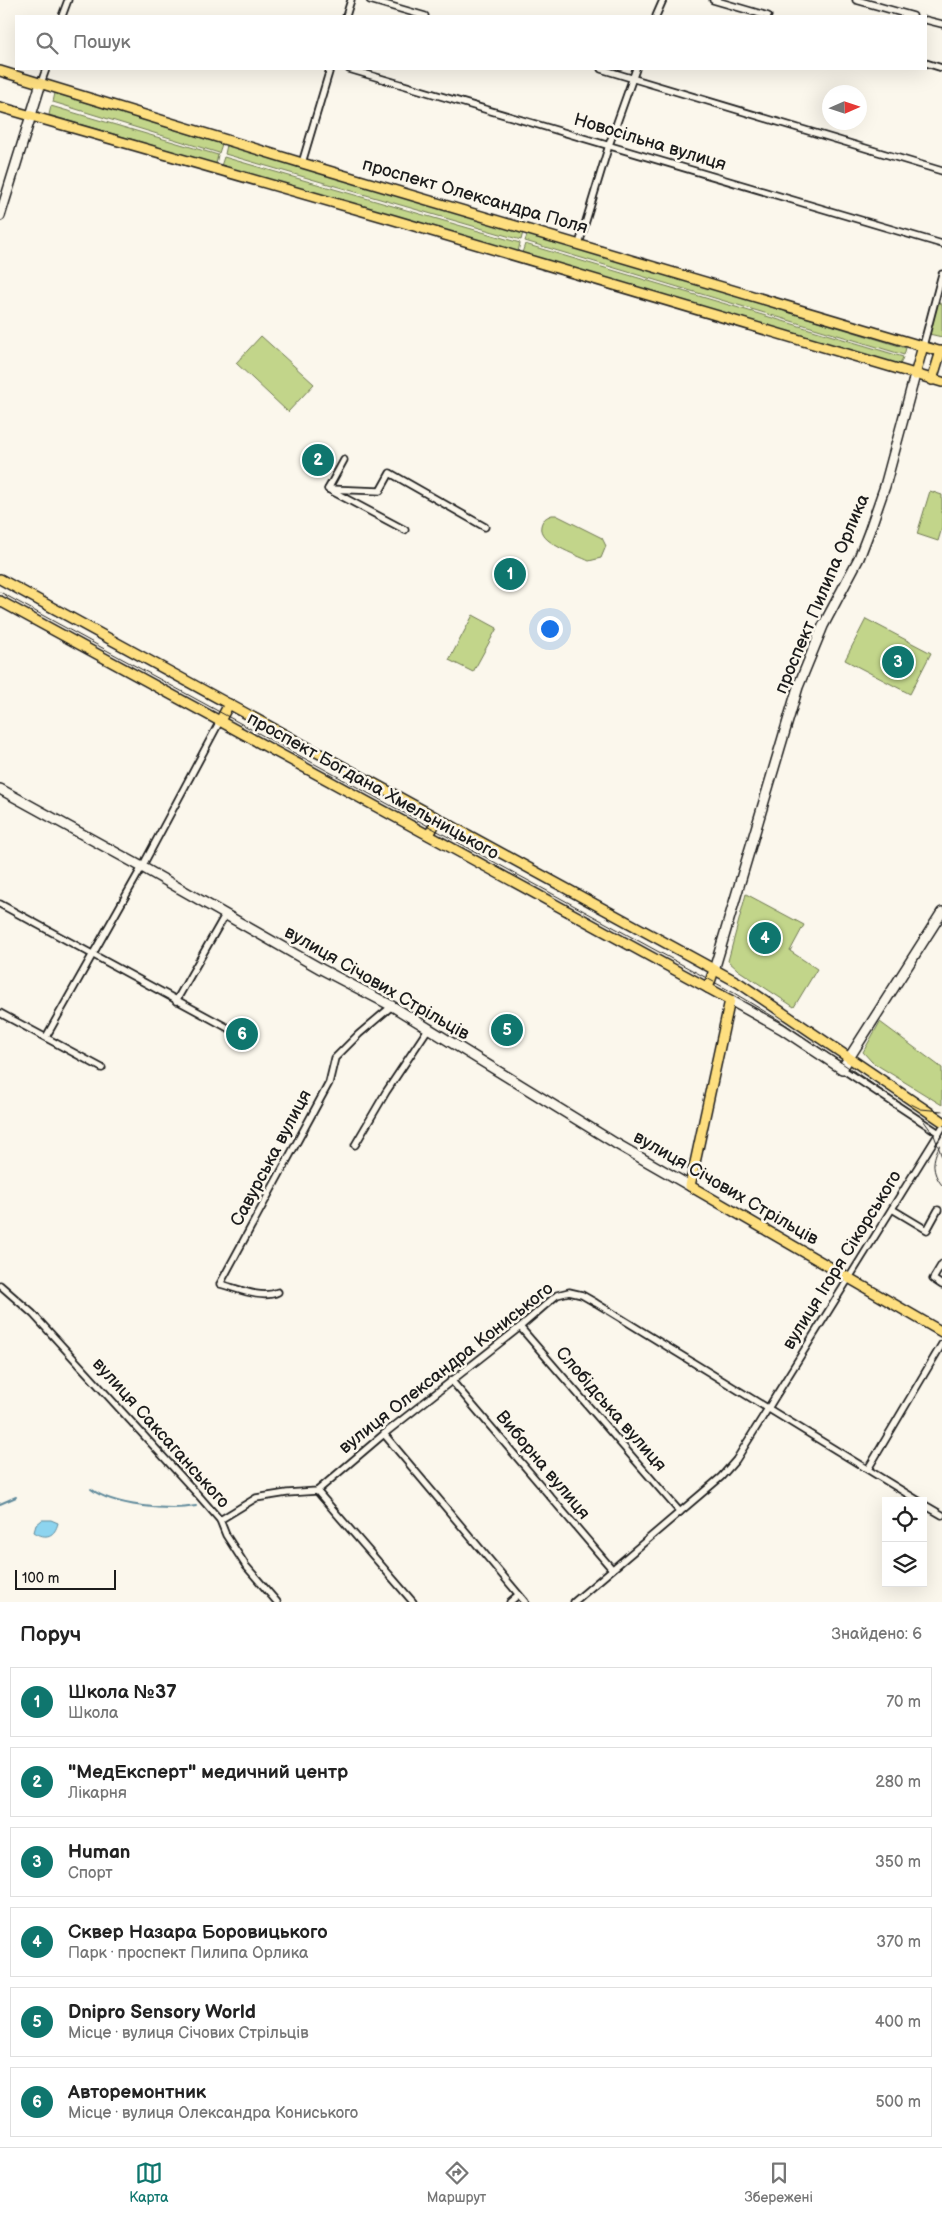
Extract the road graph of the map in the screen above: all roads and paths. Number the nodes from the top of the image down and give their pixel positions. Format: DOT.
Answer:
graph roads {
  1 [pos="68,0"];
  2 [pos="351,0"];
  3 [pos="370,0"];
  4 [pos="663,0"];
  5 [pos="713,0"];
  6 [pos="856,0"];
  7 [pos="62,15"];
  8 [pos="346,15"];
  9 [pos="422,15"];
  10 [pos="656,15"];
  11 [pos="765,15"];
  12 [pos="909,15"];
  13 [pos="927,20"];
  14 [pos="942,24"];
  15 [pos="927,63"];
  16 [pos="942,68"];
  17 [pos="46,70"];
  18 [pos="330,70"];
  19 [pos="352,70"];
  20 [pos="605,70"];
  21 [pos="636,70"];
  22 [pos="0,71"];
  23 [pos="633,78"];
  24 [pos="41,83"];
  25 [pos="0,107"];
  26 [pos="32,116"];
  27 [pos="609,146"];
  28 [pos="302,163"];
  29 [pos="942,171"];
  30 [pos="0,216"];
  31 [pos="579,244"];
  32 [pos="942,244"];
  33 [pos="942,274"];
  34 [pos="923,346"];
  35 [pos="942,350"];
  36 [pos="915,374"];
  37 [pos="932,380"];
  38 [pos="942,382"];
  39 [pos="344,460"];
  40 [pos="328,489"];
  41 [pos="485,527"];
  42 [pos="405,530"];
  43 [pos="0,579"];
  44 [pos="0,601"];
  45 [pos="229,704"];
  46 [pos="220,721"];
  47 [pos="0,789"];
  48 [pos="438,818"];
  49 [pos="429,835"];
  50 [pos="142,867"];
  51 [pos="0,904"];
  52 [pos="225,915"];
  53 [pos="941,915"];
  54 [pos="92,954"];
  55 [pos="714,970"];
  56 [pos="708,988"];
  57 [pos="730,1000"];
  58 [pos="176,1001"];
  59 [pos="392,1006"];
  60 [pos="0,1013"];
  61 [pos="228,1028"];
  62 [pos="428,1029"];
  63 [pos="46,1037"];
  64 [pos="849,1057"];
  65 [pos="102,1068"];
  66 [pos="842,1069"];
  67 [pos="942,1122"];
  68 [pos="940,1130"];
  69 [pos="355,1145"];
  70 [pos="690,1186"];
  71 [pos="892,1209"];
  72 [pos="938,1210"];
  73 [pos="942,1264"];
  74 [pos="849,1278"];
  75 [pos="0,1285"];
  76 [pos="942,1285"];
  77 [pos="278,1292"];
  78 [pos="520,1327"];
  79 [pos="942,1332"];
  80 [pos="942,1344"];
  81 [pos="451,1380"];
  82 [pos="768,1408"];
  83 [pos="384,1434"];
  84 [pos="868,1469"];
  85 [pos="318,1491"];
  86 [pos="913,1497"];
  87 [pos="927,1506"];
  88 [pos="680,1512"];
  89 [pos="942,1515"];
  90 [pos="220,1520"];
  91 [pos="612,1569"];
  92 [pos="518,1595"];
  93 [pos="277,1602"];
  94 [pos="413,1602"];
  95 [pos="510,1602"];
  96 [pos="525,1602"];
  97 [pos="574,1602"];
  1 -- 7 [label="street"];
  2 -- 8 [label="street"];
  3 -- 9 [label="street"];
  4 -- 10 [label="street"];
  5 -- 11 [label="street"];
  6 -- 12 [label="street"];
  13 -- 14 [label="street"];
  15 -- 16 [label="street"];
  17 -- 24 [label="street"];
  18 -- 28 [label="street"];
  19 -- 27 [label="street, Новосільна вулиця"];
  20 -- 23 [label="street"];
  21 -- 23 [label="street"];
  22 -- 24 [label="main road, проспект Олександра Поля"];
  23 -- 27 [label="street"];
  23 -- 29 [label="street"];
  24 -- 26 [label="street"];
  24 -- 28 [label="main road, проспект Олександра Поля"];
  25 -- 26 [label="main road"];
  26 -- 30 [label="street"];
  26 -- 36 [label="main road"];
  27 -- 31 [label="street"];
  27 -- 32 [label="street, Новосільна вулиця"];
  28 -- 31 [label="main road, проспект Олександра Поля"];
  31 -- 34 [label="main road, проспект Олександра Поля"];
  33 -- 34 [label="street"];
  34 -- 35 [label="main road, проспект Олександра Поля"];
  34 -- 36 [label="main road"];
  35 -- 37 [label="main road"];
  36 -- 37 [label="main road"];
  36 -- 55 [label="street, проспект Пилипа Орлика"];
  37 -- 38 [label="main road"];
  39 -- 40 [label="street"];
  40 -- 41 [label="street"];
  40 -- 42 [label="street"];
  43 -- 45 [label="main road, проспект Богдана Хмельницького"];
  44 -- 46 [label="main road, проспект Богдана Хмельницького"];
  45 -- 46 [label="main road"];
  45 -- 48 [label="main road, проспект Богдана Хмельницького"];
  46 -- 49 [label="main road, проспект Богдана Хмельницького"];
  46 -- 50 [label="street"];
  47 -- 50 [label="street, вулиця Січових Стрільців"];
  48 -- 49 [label="main road"];
  48 -- 55 [label="main road, проспект Богдана Хмельницького"];
  49 -- 56 [label="main road, проспект Богдана Хмельницького"];
  50 -- 52 [label="street, вулиця Січових Стрільців"];
  50 -- 54 [label="street"];
  51 -- 54 [label="street"];
  52 -- 58 [label="street"];
  52 -- 59 [label="street, вулиця Січових Стрільців"];
  53 -- 64 [label="street"];
  54 -- 58 [label="street"];
  54 -- 63 [label="street"];
  55 -- 56 [label="main road"];
  55 -- 64 [label="main road, проспект Богдана Хмельницького"];
  56 -- 57 [label="main road, проспект Богдана Хмельницького"];
  57 -- 66 [label="street"];
  57 -- 70 [label="main road"];
  58 -- 61 [label="street"];
  59 -- 62 [label="street, вулиця Січових Стрільців"];
  59 -- 77 [label="street, Савурська вулиця"];
  60 -- 63 [label="street"];
  62 -- 69 [label="street"];
  62 -- 70 [label="street, вулиця Січових Стрільців"];
  63 -- 65 [label="street"];
  64 -- 66 [label="street"];
  64 -- 67 [label="main road, проспект Богдана Хмельницького"];
  66 -- 68 [label="street"];
  68 -- 71 [label="street, вулиця Ігоря Сікорського"];
  70 -- 74 [label="main road, вулиця Січових Стрільців"];
  71 -- 72 [label="street"];
  71 -- 74 [label="street, вулиця Ігоря Сікорського"];
  73 -- 76 [label="street"];
  74 -- 79 [label="main road, вулиця Січових Стрільців"];
  74 -- 82 [label="street, вулиця Ігоря Сікорського"];
  75 -- 90 [label="street, вулиця Саксаганського"];
  78 -- 81 [label="street, вулиця Олександра Кониського"];
  78 -- 82 [label="street, вулиця Олександра Кониського"];
  78 -- 88 [label="street, Слобідська вулиця"];
  80 -- 84 [label="street"];
  81 -- 83 [label="street, вулиця Олександра Кониського"];
  81 -- 91 [label="street, Виборна вулиця"];
  82 -- 84 [label="street, вулиця Олександра Кониського"];
  82 -- 88 [label="street, вулиця Ігоря Сікорського"];
  83 -- 85 [label="street, вулиця Олександра Кониського"];
  83 -- 92 [label="street"];
  84 -- 86 [label="street, вулиця Олександра Кониського"];
  85 -- 90 [label="street"];
  85 -- 94 [label="street"];
  87 -- 89 [label="street"];
  88 -- 91 [label="street, вулиця Ігоря Сікорського"];
  90 -- 93 [label="street, вулиця Саксаганського"];
  91 -- 97 [label="street, вулиця Ігоря Сікорського"];
  92 -- 95 [label="street"];
  92 -- 96 [label="street"];
}
